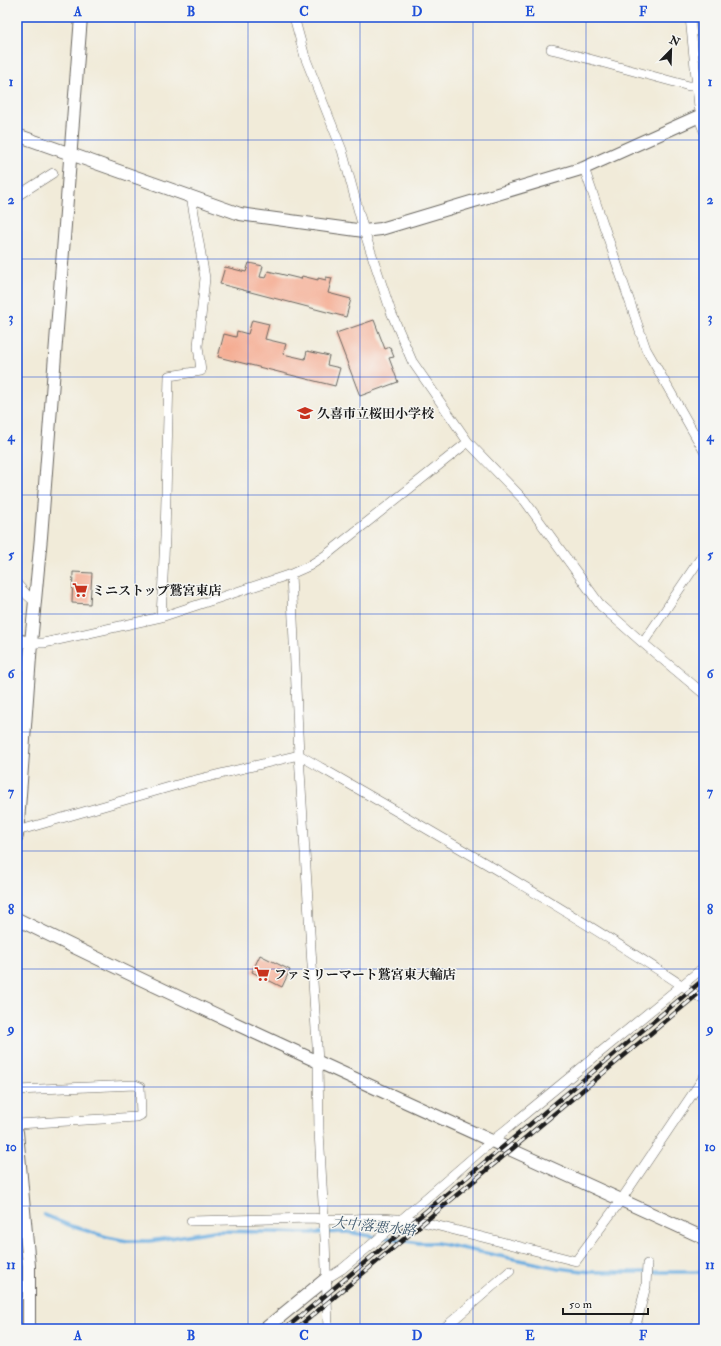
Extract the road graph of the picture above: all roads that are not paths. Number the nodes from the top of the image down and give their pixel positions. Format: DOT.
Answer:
graph roads {
  1 [pos="81,17"];
  2 [pos="294,17"];
  3 [pos="690,17"];
  4 [pos="551,49"];
  5 [pos="696,86"];
  6 [pos="701,115"];
  7 [pos="704,131"];
  8 [pos="17,135"];
  9 [pos="70,154"];
  10 [pos="584,168"];
  11 [pos="53,173"];
  12 [pos="17,196"];
  13 [pos="191,196"];
  14 [pos="364,231"];
  15 [pos="468,442"];
  16 [pos="704,451"];
  17 [pos="704,553"];
  18 [pos="291,574"];
  19 [pos="17,584"];
  20 [pos="34,600"];
  21 [pos="161,617"];
  22 [pos="17,640"];
  23 [pos="31,643"];
  24 [pos="643,643"];
  25 [pos="704,694"];
  26 [pos="299,755"];
  27 [pos="17,831"];
  28 [pos="17,836"];
  29 [pos="17,919"];
  30 [pos="704,967"];
  31 [pos="682,985"];
  32 [pos="704,1000"];
  33 [pos="318,1062"];
  34 [pos="704,1077"];
  35 [pos="17,1090"];
  36 [pos="17,1124"];
  37 [pos="17,1132"];
  38 [pos="492,1141"];
  39 [pos="621,1200"];
  40 [pos="191,1221"];
  41 [pos="399,1222"];
  42 [pos="324,1223"];
  43 [pos="704,1238"];
  44 [pos="647,1264"];
  45 [pos="510,1271"];
  46 [pos="326,1279"];
  47 [pos="29,1329"];
  48 [pos="265,1329"];
  49 [pos="328,1329"];
  50 [pos="444,1329"];
  51 [pos="635,1329"];
  1 -- 9 [label="street"];
  2 -- 14 [label="street"];
  3 -- 5 [label="street"];
  4 -- 5 [label="street"];
  5 -- 6 [label="street"];
  6 -- 7 [label="street"];
  6 -- 10 [label="street"];
  8 -- 9 [label="street"];
  9 -- 13 [label="street"];
  9 -- 20 [label="street"];
  10 -- 14 [label="street"];
  10 -- 16 [label="street"];
  11 -- 12 [label="street"];
  13 -- 14 [label="street"];
  13 -- 21 [label="street"];
  14 -- 15 [label="street"];
  15 -- 18 [label="street"];
  15 -- 24 [label="street"];
  17 -- 24 [label="street"];
  18 -- 21 [label="street"];
  18 -- 26 [label="street"];
  19 -- 20 [label="street"];
  20 -- 23 [label="street"];
  21 -- 23 [label="street"];
  22 -- 23 [label="street"];
  23 -- 27 [label="street"];
  24 -- 25 [label="street"];
  26 -- 27 [label="street"];
  26 -- 31 [label="street"];
  26 -- 33 [label="street"];
  27 -- 28 [label="street"];
  29 -- 33 [label="street"];
  30 -- 31 [label="street"];
  31 -- 32 [label="street"];
  31 -- 38 [label="street"];
  33 -- 38 [label="street"];
  33 -- 42 [label="street"];
  34 -- 39 [label="street"];
  35 -- 36 [label="street"];
  37 -- 47 [label="street"];
  38 -- 39 [label="street"];
  38 -- 41 [label="street"];
  39 -- 41 [label="street"];
  39 -- 43 [label="street"];
  40 -- 42 [label="street"];
  41 -- 42 [label="street"];
  41 -- 46 [label="street"];
  42 -- 46 [label="street"];
  44 -- 51 [label="street"];
  45 -- 50 [label="street"];
  46 -- 48 [label="street"];
  46 -- 49 [label="street"];
}
